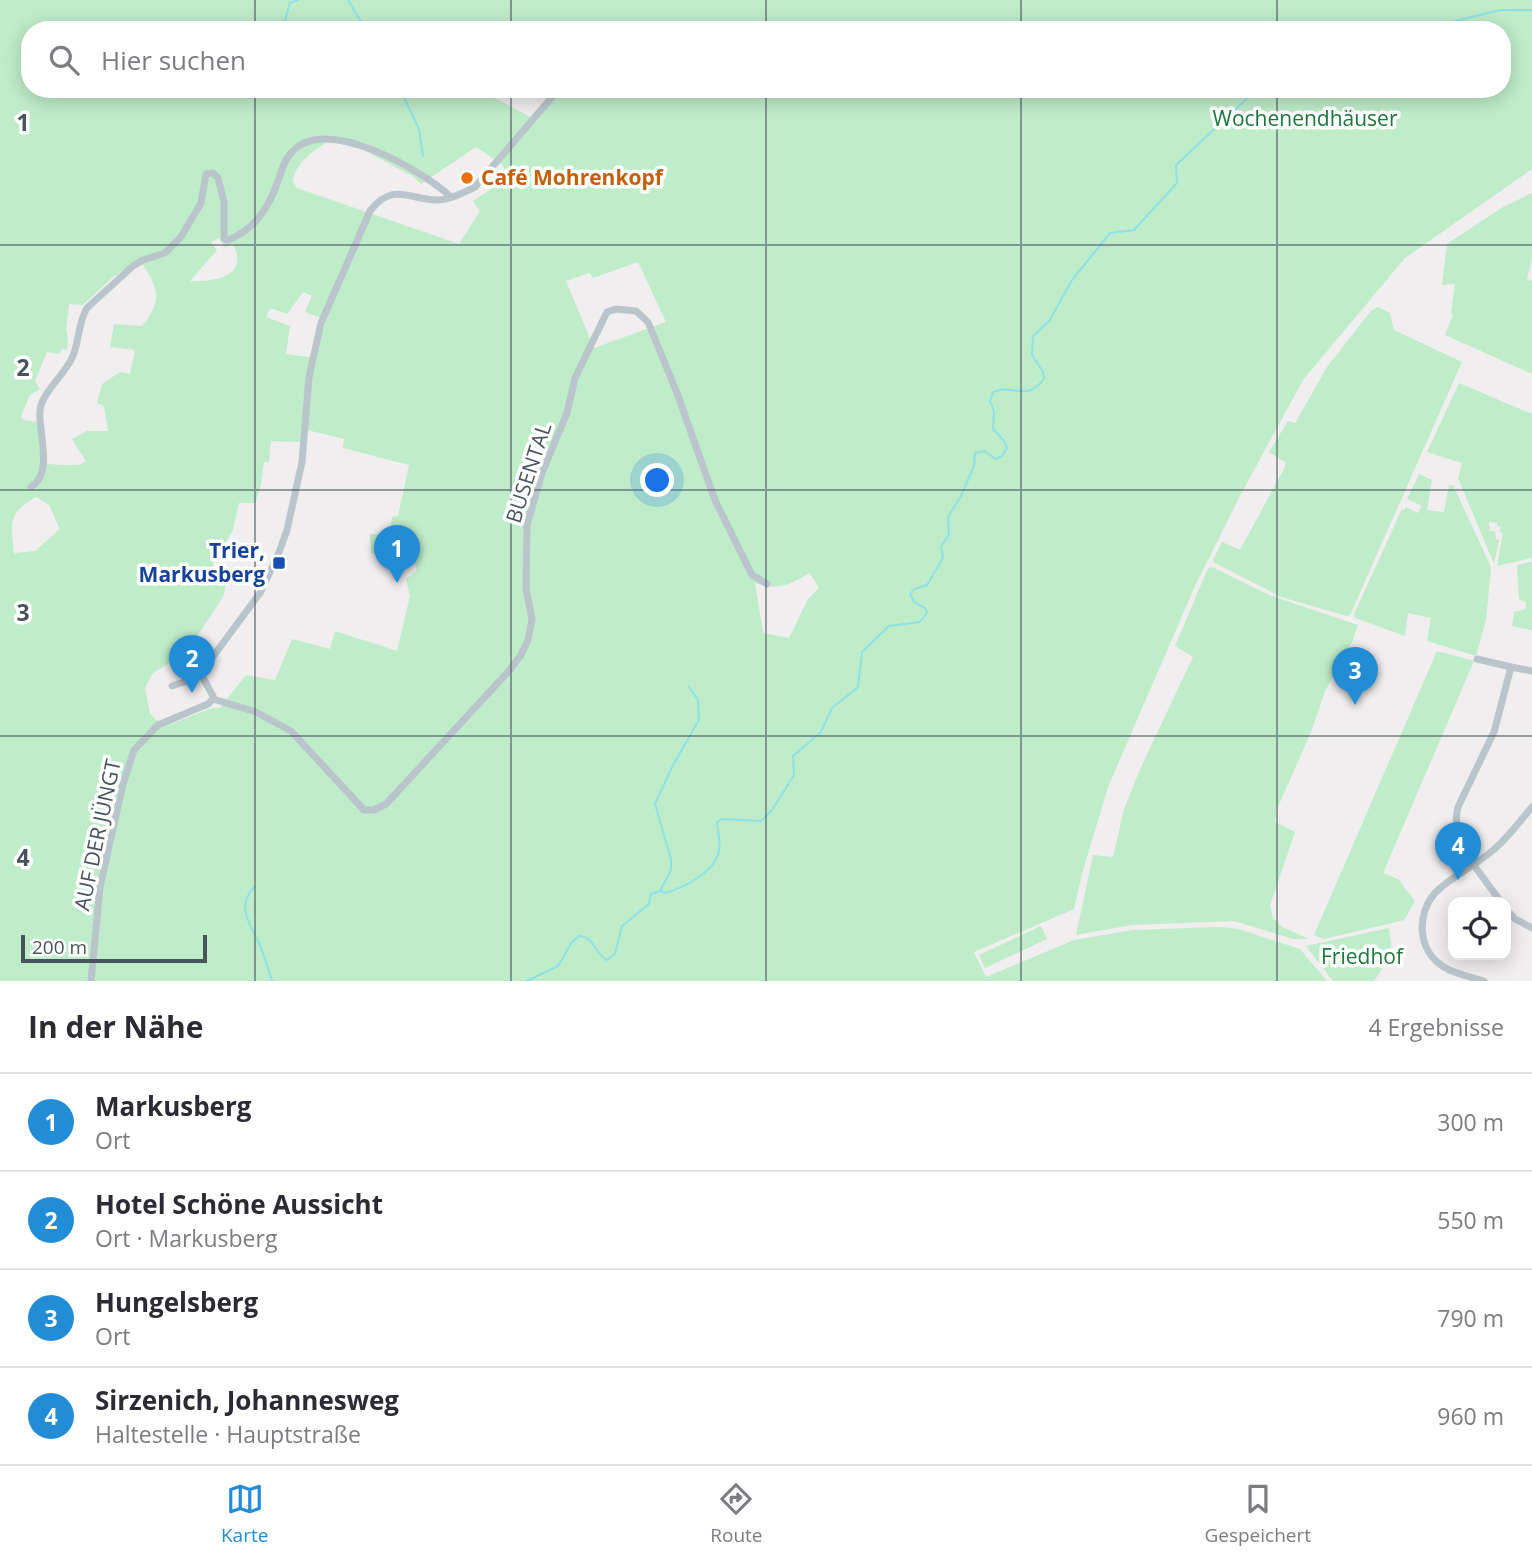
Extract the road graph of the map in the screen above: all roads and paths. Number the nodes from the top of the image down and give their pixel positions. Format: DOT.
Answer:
graph roads {
  1 [pos="551,98"];
  2 [pos="451,197"];
  3 [pos="31,487"];
  4 [pos="767,584"];
  5 [pos="1478,659"];
  6 [pos="1511,667"];
  7 [pos="1532,671"];
  8 [pos="202,676"];
  9 [pos="172,686"];
  10 [pos="213,699"];
  11 [pos="1532,807"];
  12 [pos="1475,864"];
  13 [pos="1498,897"];
  14 [pos="1511,915"];
  15 [pos="1532,928"];
  16 [pos="91,981"];
  17 [pos="1484,981"];
  1 -- 2 [label="street"];
  2 -- 3 [label="street"];
  2 -- 8 [label="street"];
  4 -- 10 [label="street, BUSENTAL"];
  5 -- 6 [label="street"];
  6 -- 7 [label="street"];
  6 -- 12 [label="street"];
  8 -- 9 [label="street"];
  8 -- 10 [label="street"];
  10 -- 16 [label="street, AUF DER JÜNGT"];
  11 -- 12 [label="street"];
  12 -- 13 [label="street"];
  12 -- 17 [label="street"];
  14 -- 15 [label="street"];
}
